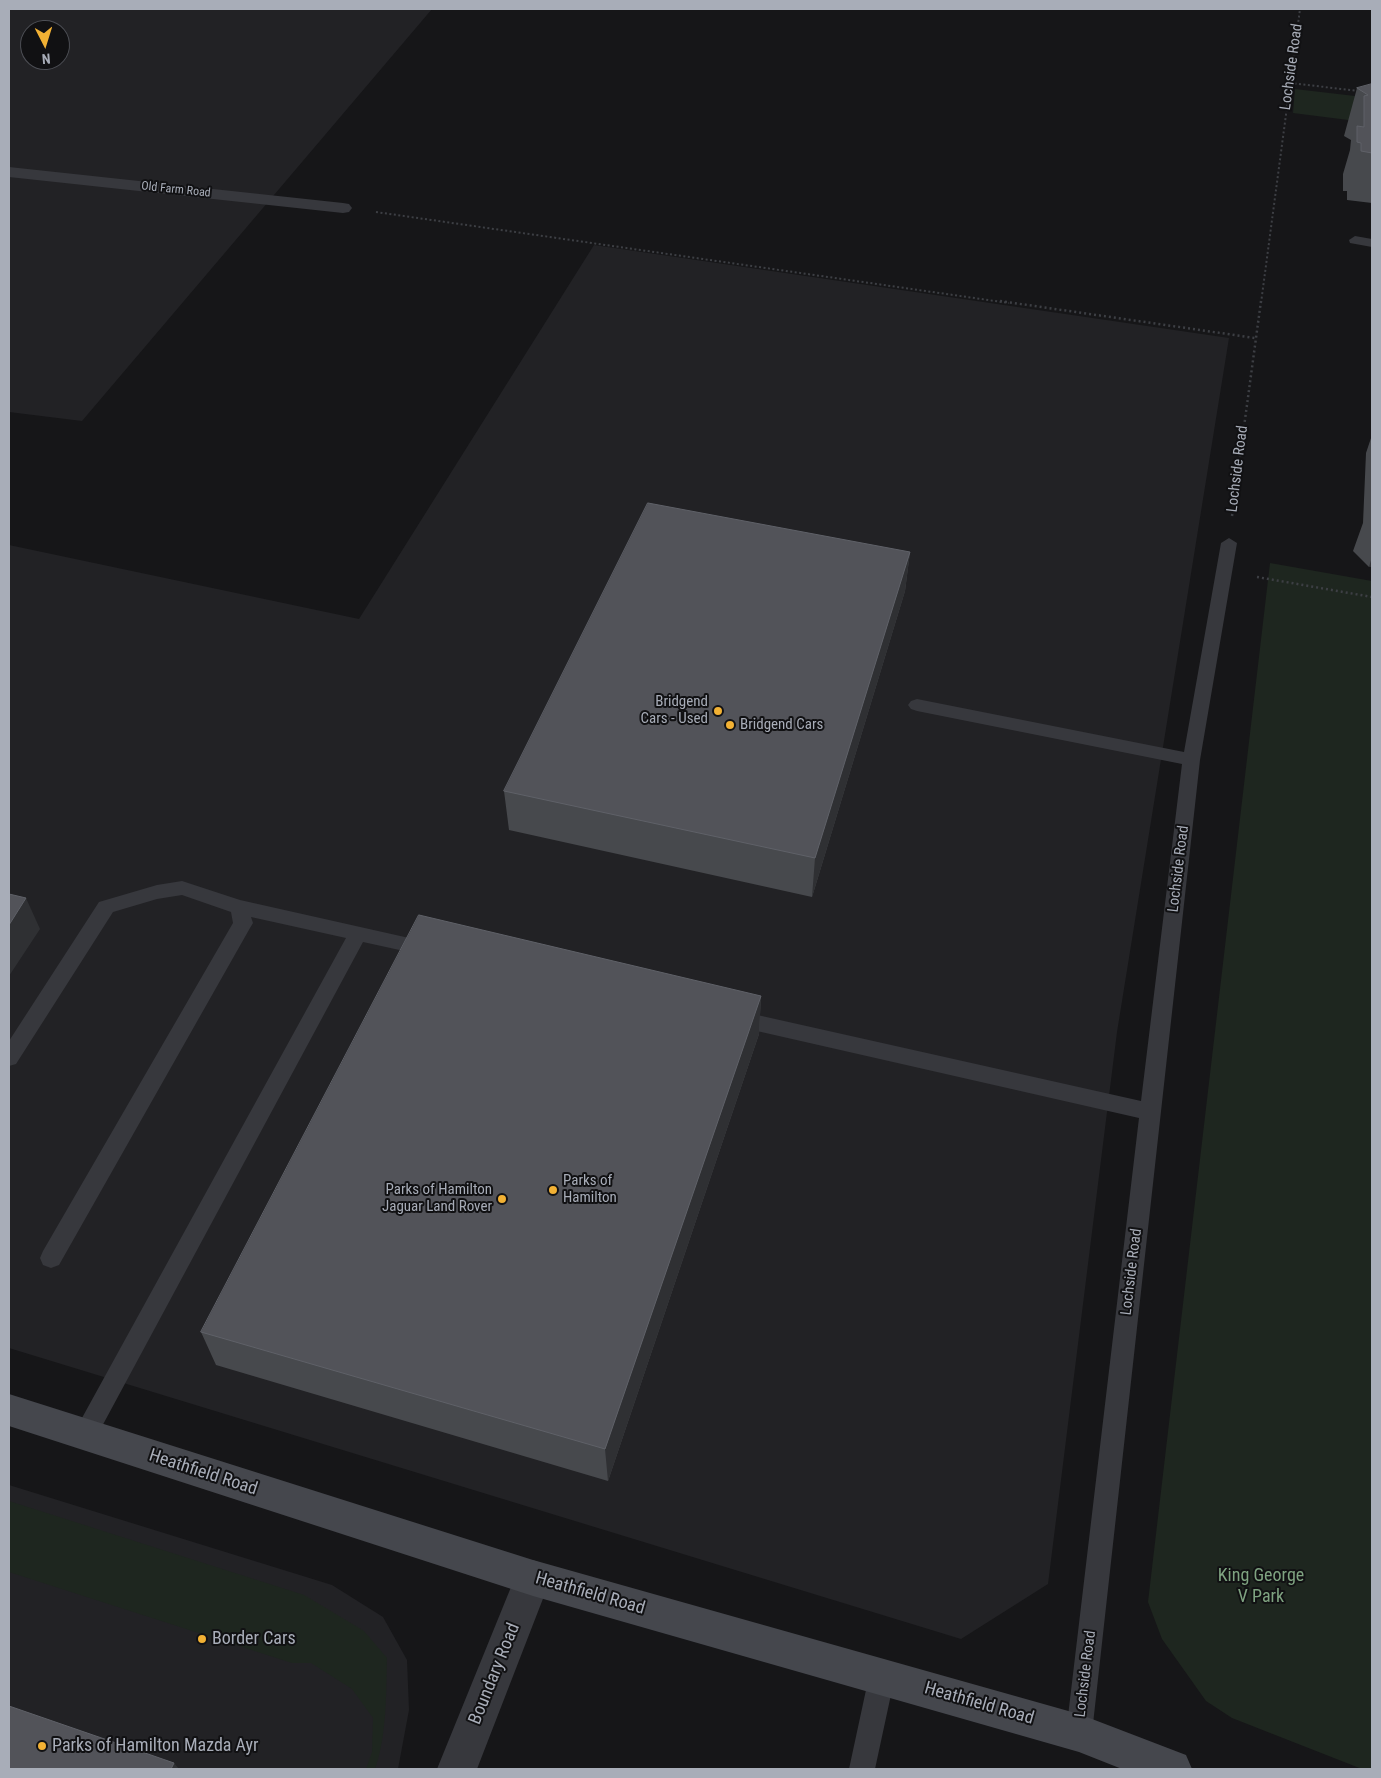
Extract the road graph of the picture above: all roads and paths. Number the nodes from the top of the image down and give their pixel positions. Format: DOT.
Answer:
graph roads {
  1 [pos="1300,9"];
  2 [pos="1290,83"];
  3 [pos="1363,92"];
  4 [pos="9,172"];
  5 [pos="343,208"];
  6 [pos="1355,240"];
  7 [pos="1372,243"];
  8 [pos="1255,338"];
  9 [pos="1229,543"];
  10 [pos="1226,571"];
  11 [pos="1372,596"];
  12 [pos="917,705"];
  13 [pos="1191,760"];
  14 [pos="239,907"];
  15 [pos="358,934"];
  16 [pos="445,953"];
  17 [pos="716,1014"];
  18 [pos="9,1058"];
  19 [pos="1151,1112"];
  20 [pos="51,1258"];
  21 [pos="9,1410"];
  22 [pos="85,1435"];
  23 [pos="533,1578"];
  24 [pos="882,1676"];
  25 [pos="1079,1733"];
  26 [pos="457,1769"];
  27 [pos="862,1769"];
  28 [pos="1172,1769"];
  1 -- 2 [label="path, Lochside Road"];
  2 -- 3 [label="path"];
  2 -- 8 [label="path, Lochside Road"];
  4 -- 5 [label="street, Old Farm Road"];
  5 -- 8 [label="path"];
  6 -- 7 [label="lane"];
  8 -- 9 [label="path, Lochside Road"];
  9 -- 10 [label="lane, Lochside Road"];
  10 -- 11 [label="path"];
  10 -- 13 [label="lane, Lochside Road"];
  12 -- 13 [label="lane"];
  13 -- 19 [label="lane, Lochside Road"];
  14 -- 15 [label="lane"];
  14 -- 18 [label="lane"];
  14 -- 20 [label="lane"];
  15 -- 16 [label="lane"];
  15 -- 22 [label="lane"];
  17 -- 19 [label="lane"];
  19 -- 25 [label="lane, Lochside Road"];
  21 -- 22 [label="main road, Heathfield Road"];
  22 -- 23 [label="main road, Heathfield Road"];
  23 -- 24 [label="main road, Heathfield Road"];
  23 -- 26 [label="street, Boundary Road"];
  24 -- 25 [label="main road, Heathfield Road"];
  24 -- 27 [label="lane"];
  25 -- 28 [label="main road, Heathfield Road"];
}
